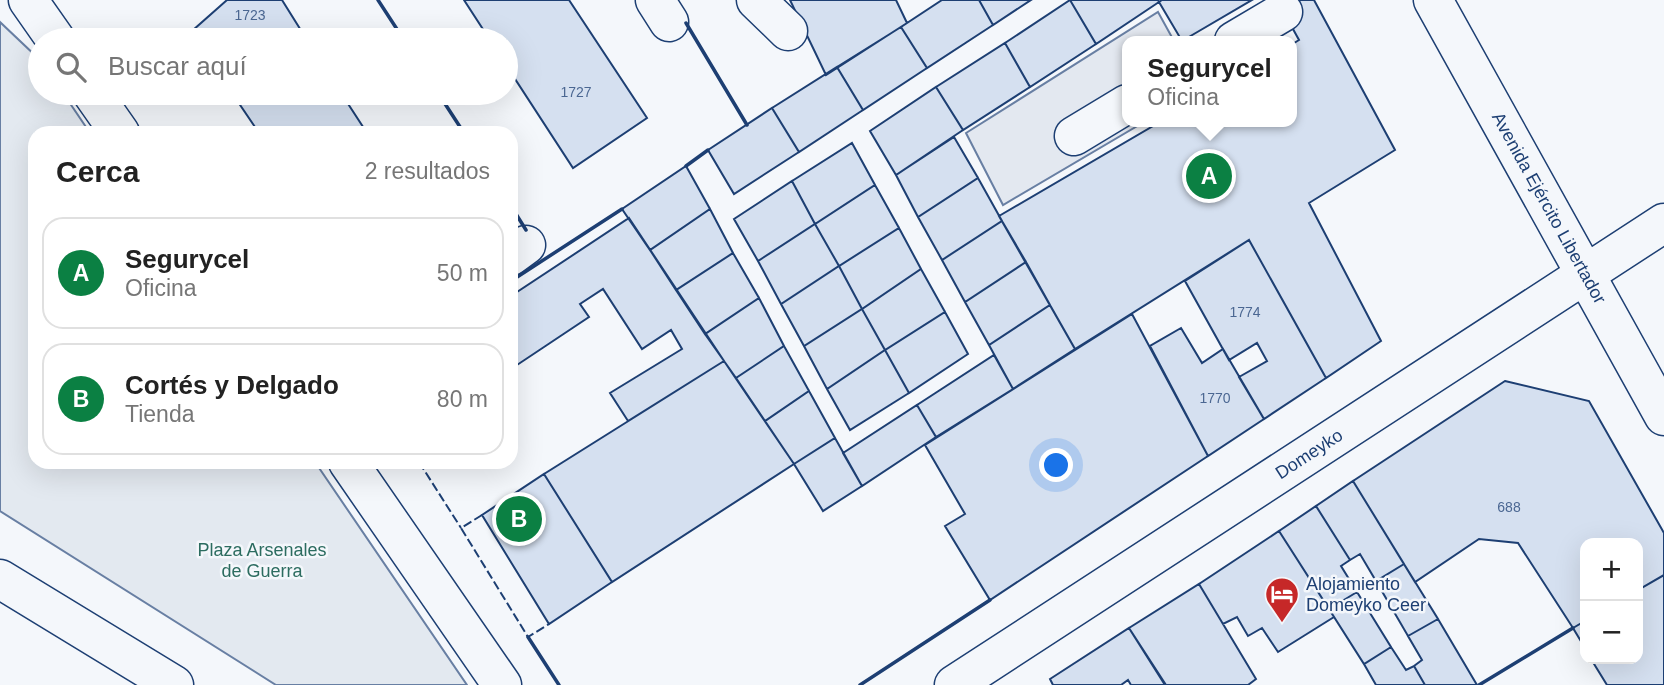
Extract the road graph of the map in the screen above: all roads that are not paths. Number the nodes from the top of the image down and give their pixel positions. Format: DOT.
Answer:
graph roads {
  1 [pos="756,0"];
  2 [pos="1433,0"];
  3 [pos="30,1"];
  4 [pos="1283,12"];
  5 [pos="48,28"];
  6 [pos="788,30"];
  7 [pos="1242,36"];
  8 [pos="100,105"];
  9 [pos="1122,107"];
  10 [pos="115,126"];
  11 [pos="1074,136"];
  12 [pos="1664,223"];
  13 [pos="1585,274"];
  14 [pos="1664,416"];
  15 [pos="353,469"];
  16 [pos="0,579"];
  17 [pos="174,685"];
  18 [pos="502,685"];
  19 [pos="954,685"];
  1 -- 6 [label="street"];
  2 -- 13 [label="street, Avenida Ejército Libertador"];
  3 -- 5 [label="street"];
  4 -- 7 [label="street"];
  8 -- 10 [label="street"];
  9 -- 11 [label="street"];
  12 -- 13 [label="street, Domeyko"];
  13 -- 14 [label="street, Avenida Ejército Libertador"];
  13 -- 19 [label="street, Domeyko"];
  15 -- 18 [label="street"];
  16 -- 17 [label="street"];
}
